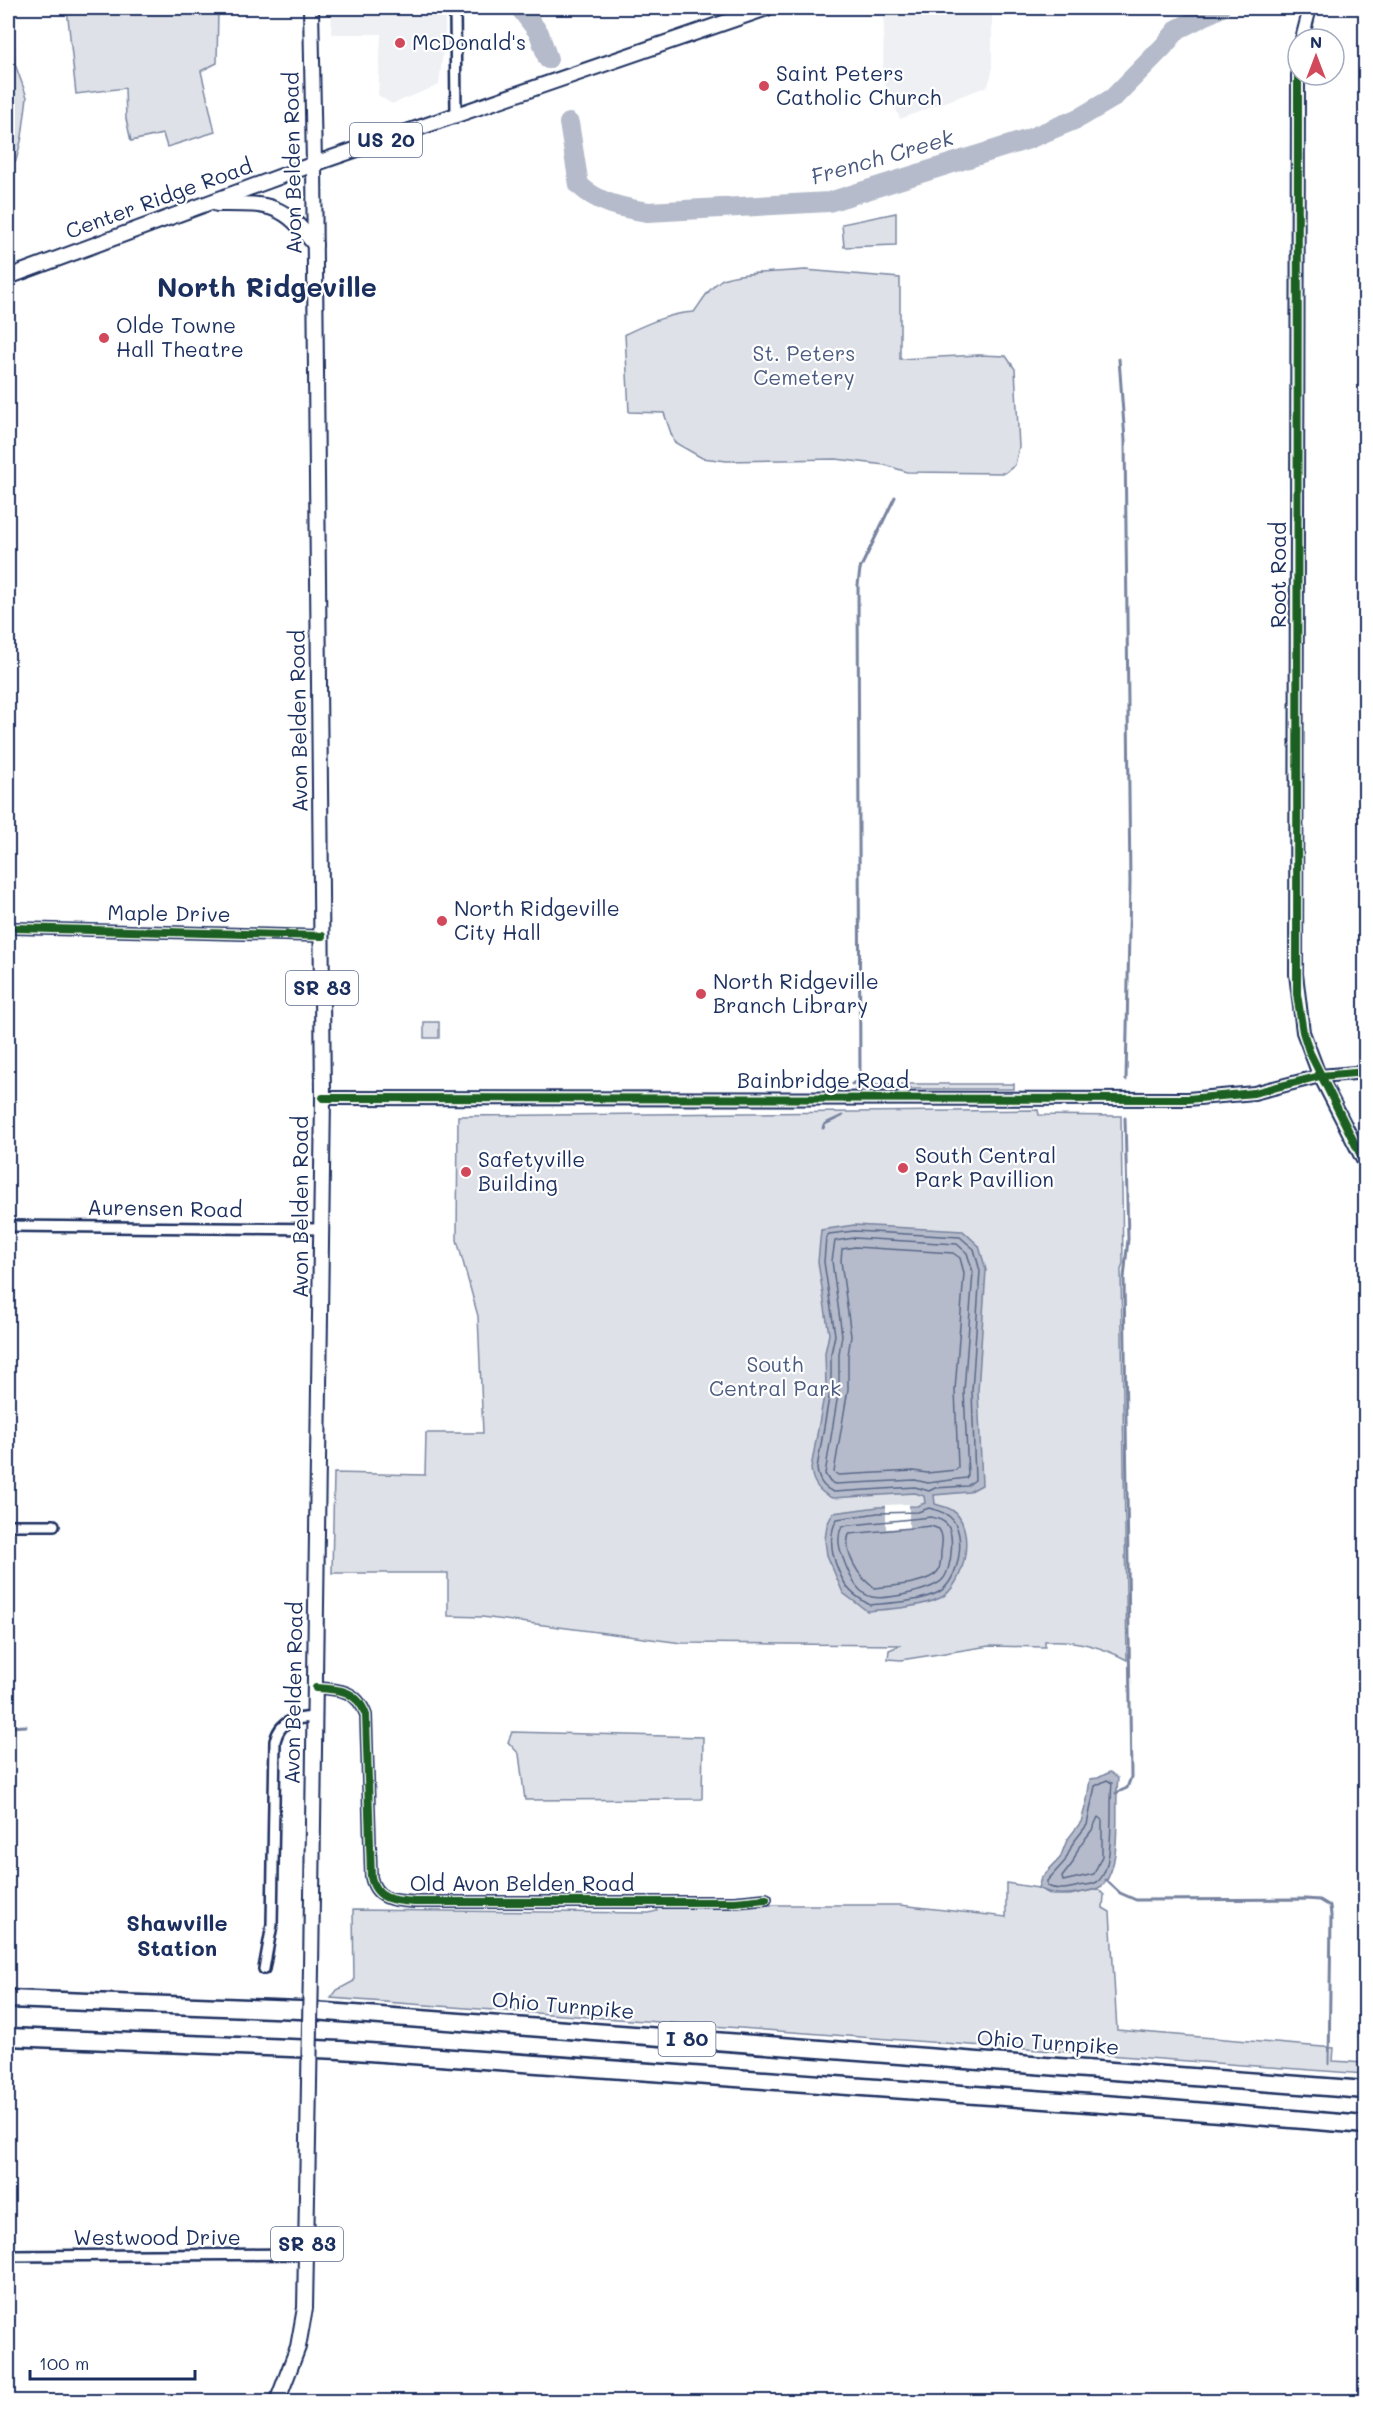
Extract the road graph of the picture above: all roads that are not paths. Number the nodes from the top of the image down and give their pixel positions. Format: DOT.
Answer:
graph roads {
  1 [pos="311,8"];
  2 [pos="454,8"];
  3 [pos="767,8"];
  4 [pos="1310,8"];
  5 [pos="1305,27"];
  6 [pos="1298,87"];
  7 [pos="456,116"];
  8 [pos="314,164"];
  9 [pos="206,204"];
  10 [pos="315,245"];
  11 [pos="8,276"];
  12 [pos="15,928"];
  13 [pos="322,936"];
  14 [pos="1365,1072"];
  15 [pos="1319,1074"];
  16 [pos="323,1098"];
  17 [pos="1365,1166"];
  18 [pos="8,1226"];
  19 [pos="322,1229"];
  20 [pos="8,1525"];
  21 [pos="54,1525"];
  22 [pos="316,1688"];
  23 [pos="315,1717"];
  24 [pos="766,1899"];
  25 [pos="264,1969"];
  26 [pos="8,1999"];
  27 [pos="8,2037"];
  28 [pos="1365,2090"];
  29 [pos="1365,2125"];
  30 [pos="306,2254"];
  31 [pos="8,2256"];
  32 [pos="277,2402"];
  1 -- 8 [label="main road, Avon Belden Road / SR 83"];
  2 -- 7 [label="street"];
  3 -- 7 [label="main road, Center Ridge Road / US 20"];
  4 -- 5 [label="street"];
  6 -- 15 [label="street, Root Road"];
  7 -- 8 [label="main road, Center Ridge Road / US 20"];
  8 -- 9 [label="main road, Center Ridge Road / US 20"];
  8 -- 10 [label="main road, Avon Belden Road / SR 83"];
  9 -- 10 [label="main road"];
  9 -- 11 [label="main road, Center Ridge Road / US 20"];
  10 -- 13 [label="main road, Avon Belden Road / SR 83"];
  12 -- 13 [label="street, Maple Drive"];
  13 -- 16 [label="main road, Avon Belden Road / SR 83"];
  14 -- 15 [label="street, Bainbridge Road"];
  15 -- 16 [label="street, Bainbridge Road"];
  15 -- 17 [label="street, Root Road"];
  16 -- 19 [label="main road, Avon Belden Road / SR 83"];
  18 -- 19 [label="street, Aurensen Road"];
  19 -- 22 [label="main road, Avon Belden Road / SR 83"];
  20 -- 21 [label="street"];
  22 -- 23 [label="main road, Avon Belden Road / SR 83"];
  22 -- 24 [label="street, Old Avon Belden Road"];
  23 -- 25 [label="street"];
  23 -- 30 [label="main road, Avon Belden Road / SR 83, bridge"];
  26 -- 28 [label="highway, Ohio Turnpike / I 80"];
  27 -- 29 [label="highway, I 80"];
  30 -- 31 [label="street, Westwood Drive"];
  30 -- 32 [label="main road, Avon Belden Road / SR 83"];
}
